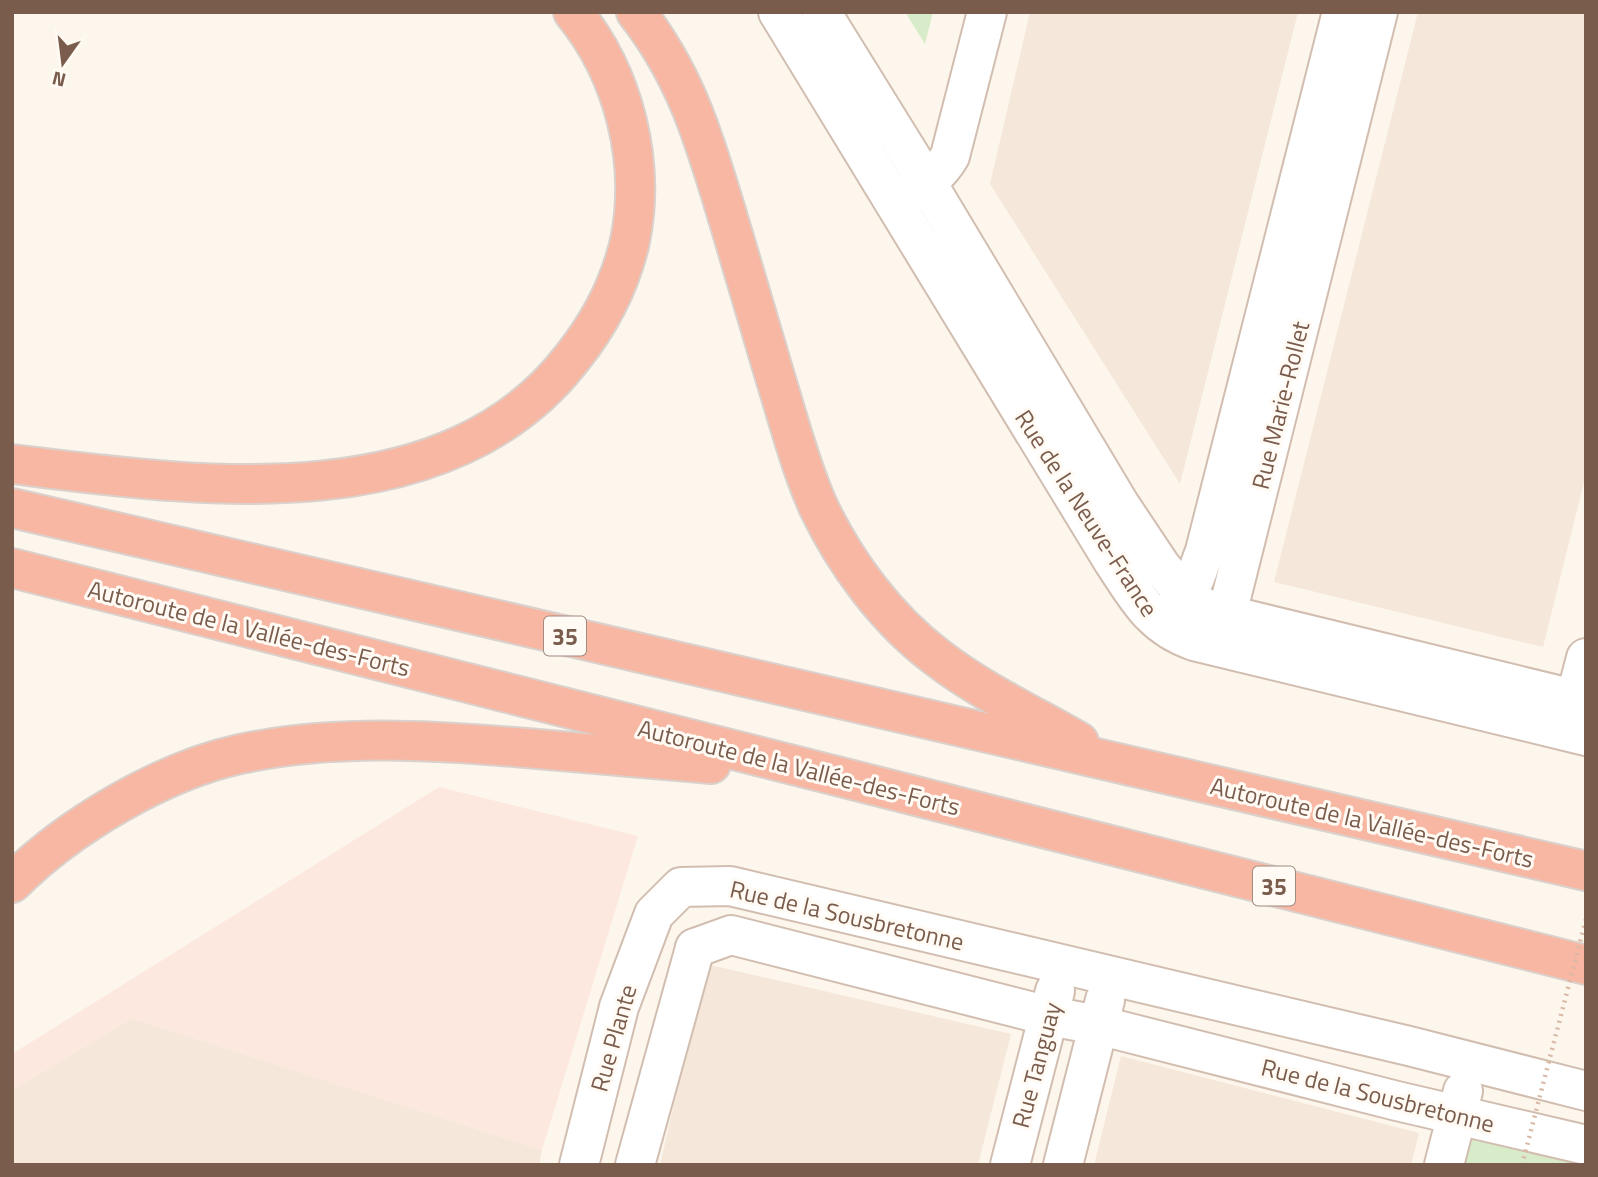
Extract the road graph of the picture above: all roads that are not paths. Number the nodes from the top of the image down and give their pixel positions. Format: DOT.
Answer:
graph roads {
  1 [pos="573,12"];
  2 [pos="636,12"];
  3 [pos="778,12"];
  4 [pos="821,12"];
  5 [pos="987,12"];
  6 [pos="1342,12"];
  7 [pos="1378,12"];
  8 [pos="1323,157"];
  9 [pos="928,183"];
  10 [pos="895,203"];
  11 [pos="12,464"];
  12 [pos="12,508"];
  13 [pos="12,568"];
  14 [pos="1185,594"];
  15 [pos="1158,623"];
  16 [pos="1223,631"];
  17 [pos="1586,658"];
  18 [pos="1578,717"];
  19 [pos="1117,763"];
  20 [pos="824,773"];
  21 [pos="1586,872"];
  22 [pos="12,883"];
  23 [pos="654,914"];
  24 [pos="695,948"];
  25 [pos="1586,965"];
  26 [pos="1062,966"];
  27 [pos="1112,975"];
  28 [pos="1049,1016"];
  29 [pos="1098,1024"];
  30 [pos="1470,1062"];
  31 [pos="1586,1091"];
  32 [pos="1457,1114"];
  33 [pos="1586,1145"];
  34 [pos="579,1165"];
  35 [pos="635,1165"];
  36 [pos="1010,1165"];
  37 [pos="1063,1165"];
  38 [pos="1444,1165"];
  1 -- 11 [label="highway"];
  2 -- 19 [label="highway"];
  3 -- 10 [label="street, Rue de la Neuve-France"];
  4 -- 9 [label="street, Rue de la Neuve-France"];
  5 -- 9 [label="street"];
  6 -- 8 [label="street, Rue Marie-Rollet"];
  7 -- 8 [label="street, Rue Marie-Rollet"];
  8 -- 14 [label="street, Rue Marie-Rollet"];
  8 -- 16 [label="street, Rue Marie-Rollet"];
  9 -- 10 [label="street"];
  9 -- 14 [label="street, Rue de la Neuve-France"];
  10 -- 15 [label="street, Rue de la Neuve-France"];
  12 -- 19 [label="highway, Autoroute de la Vallée-des-Forts / 35"];
  13 -- 20 [label="highway, Autoroute de la Vallée-des-Forts / 35"];
  14 -- 15 [label="street, Rue Marie-Rollet"];
  14 -- 16 [label="street, Rue de la Neuve-France"];
  15 -- 16 [label="street, Rue de la Neuve-France"];
  16 -- 18 [label="street, Rue de la Neuve-France"];
  17 -- 18 [label="street"];
  19 -- 21 [label="highway, Autoroute de la Vallée-des-Forts / 35"];
  20 -- 22 [label="highway"];
  20 -- 25 [label="highway, Autoroute de la Vallée-des-Forts / 35"];
  23 -- 24 [label="street"];
  23 -- 26 [label="street, Rue de la Sousbretonne"];
  23 -- 34 [label="street, Rue Plante"];
  24 -- 28 [label="street, Rue de la Sousbretonne"];
  24 -- 35 [label="street"];
  26 -- 27 [label="street, Rue de la Sousbretonne"];
  26 -- 28 [label="street, Rue Tanguay"];
  27 -- 29 [label="street, Rue Tanguay"];
  27 -- 30 [label="street, Rue de la Sousbretonne"];
  28 -- 29 [label="street, Rue de la Sousbretonne"];
  28 -- 36 [label="street, Rue Tanguay"];
  29 -- 32 [label="street, Rue de la Sousbretonne"];
  29 -- 37 [label="street, Rue Tanguay"];
  30 -- 31 [label="street, Rue de la Sousbretonne"];
  30 -- 32 [label="street"];
  32 -- 33 [label="street, Rue de la Sousbretonne"];
  32 -- 38 [label="street"];
}
